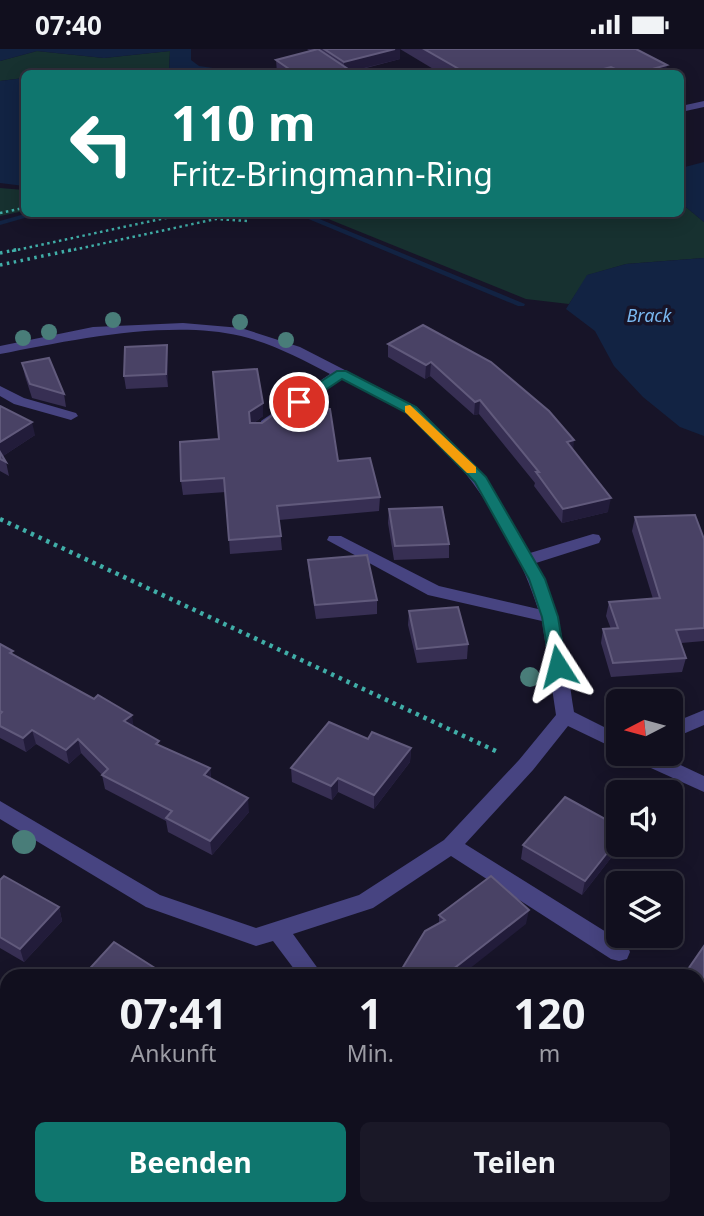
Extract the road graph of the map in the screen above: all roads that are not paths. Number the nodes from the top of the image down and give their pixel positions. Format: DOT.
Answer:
graph roads {
  1 [pos="704,104"];
  2 [pos="684,108"];
  3 [pos="0,350"];
  4 [pos="341,373"];
  5 [pos="0,390"];
  6 [pos="71,416"];
  7 [pos="256,431"];
  8 [pos="593,539"];
  9 [pos="335,540"];
  10 [pos="526,560"];
  11 [pos="550,617"];
  12 [pos="565,716"];
  13 [pos="704,717"];
  14 [pos="683,726"];
  15 [pos="606,737"];
  16 [pos="675,767"];
  17 [pos="704,784"];
  18 [pos="0,809"];
  19 [pos="451,846"];
  20 [pos="278,931"];
  21 [pos="619,953"];
  22 [pos="307,969"];
  1 -- 2 [label="street"];
  3 -- 4 [label="street"];
  4 -- 7 [label="street"];
  4 -- 10 [label="street"];
  5 -- 6 [label="street"];
  8 -- 10 [label="street"];
  9 -- 11 [label="street"];
  10 -- 11 [label="street"];
  11 -- 12 [label="street"];
  12 -- 15 [label="street"];
  12 -- 19 [label="street"];
  13 -- 14 [label="street"];
  16 -- 17 [label="street"];
  18 -- 20 [label="street"];
  19 -- 20 [label="street"];
  19 -- 21 [label="street"];
  20 -- 22 [label="street"];
}
